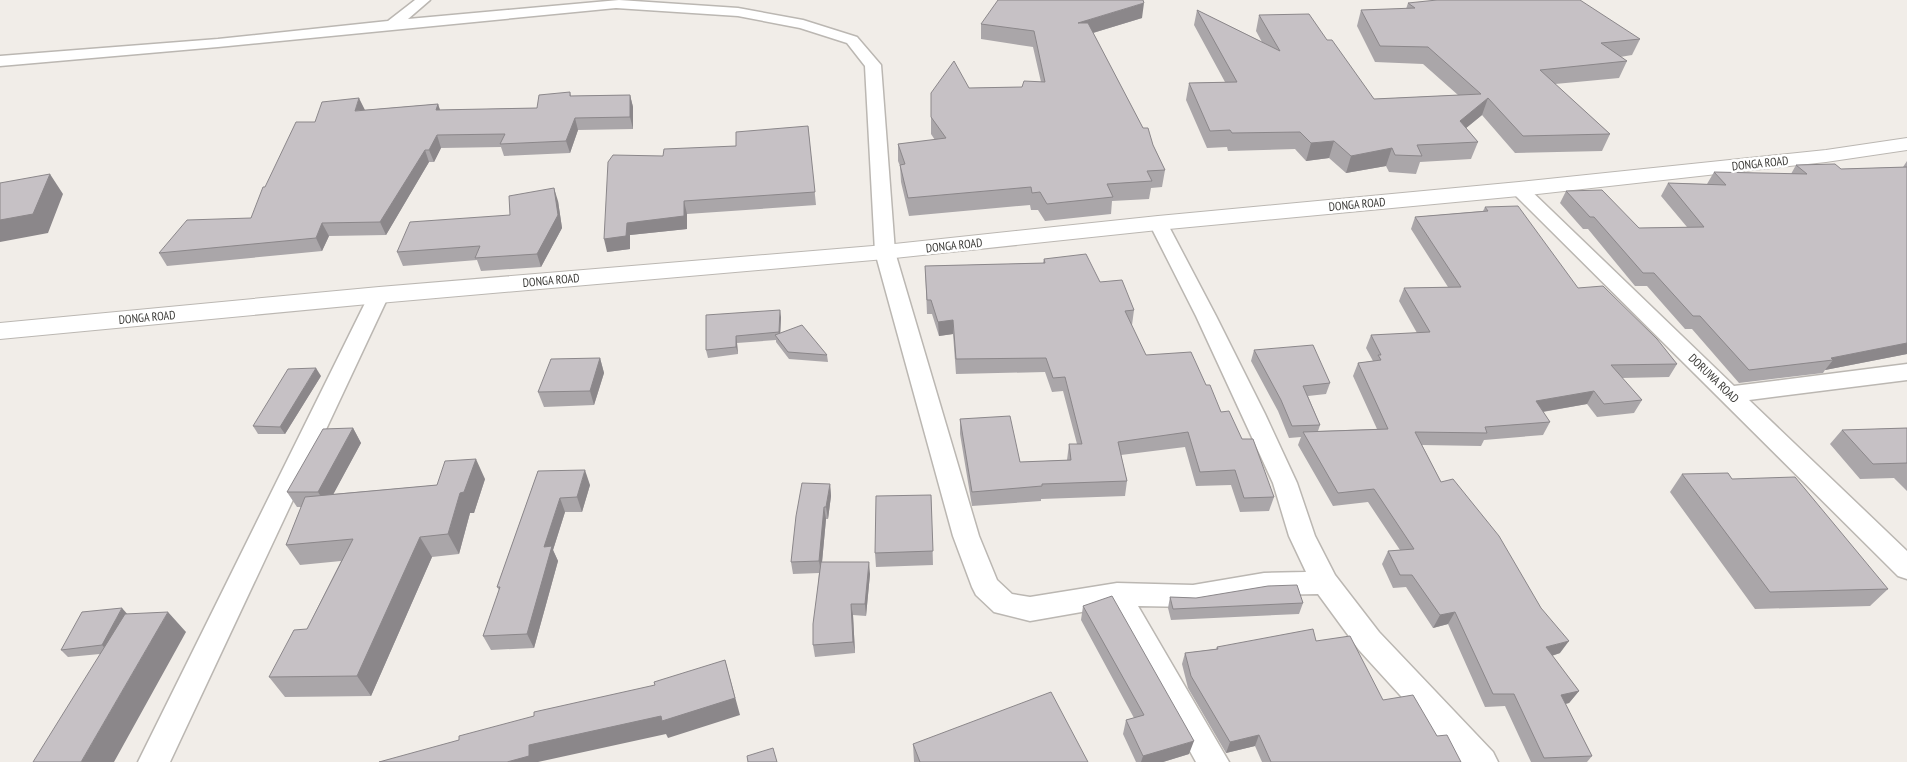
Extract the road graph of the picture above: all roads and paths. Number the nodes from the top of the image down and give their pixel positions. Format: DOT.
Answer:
graph roads {
  1 [pos="423,0"];
  2 [pos="662,0"];
  3 [pos="616,4"];
  4 [pos="392,25"];
  5 [pos="0,61"];
  6 [pos="1907,144"];
  7 [pos="1519,189"];
  8 [pos="1158,223"];
  9 [pos="885,252"];
  10 [pos="379,295"];
  11 [pos="0,331"];
  12 [pos="1907,372"];
  13 [pos="1731,394"];
  14 [pos="1907,568"];
  15 [pos="1324,582"];
  16 [pos="1117,594"];
  17 [pos="154,762"];
  18 [pos="1213,762"];
  19 [pos="1482,762"];
  1 -- 4 [label="street"];
  2 -- 3 [label="street"];
  3 -- 4 [label="street"];
  3 -- 9 [label="street"];
  4 -- 5 [label="street"];
  6 -- 7 [label="street, DONGA ROAD"];
  7 -- 8 [label="street, DONGA ROAD"];
  7 -- 13 [label="street, DORUWA ROAD"];
  8 -- 9 [label="street, DONGA ROAD"];
  8 -- 15 [label="street"];
  9 -- 10 [label="street, DONGA ROAD"];
  9 -- 16 [label="street"];
  10 -- 11 [label="street, DONGA ROAD"];
  10 -- 17 [label="street"];
  12 -- 13 [label="street"];
  13 -- 14 [label="street, DORUWA ROAD"];
  15 -- 16 [label="street"];
  15 -- 19 [label="street"];
  16 -- 18 [label="street"];
}
